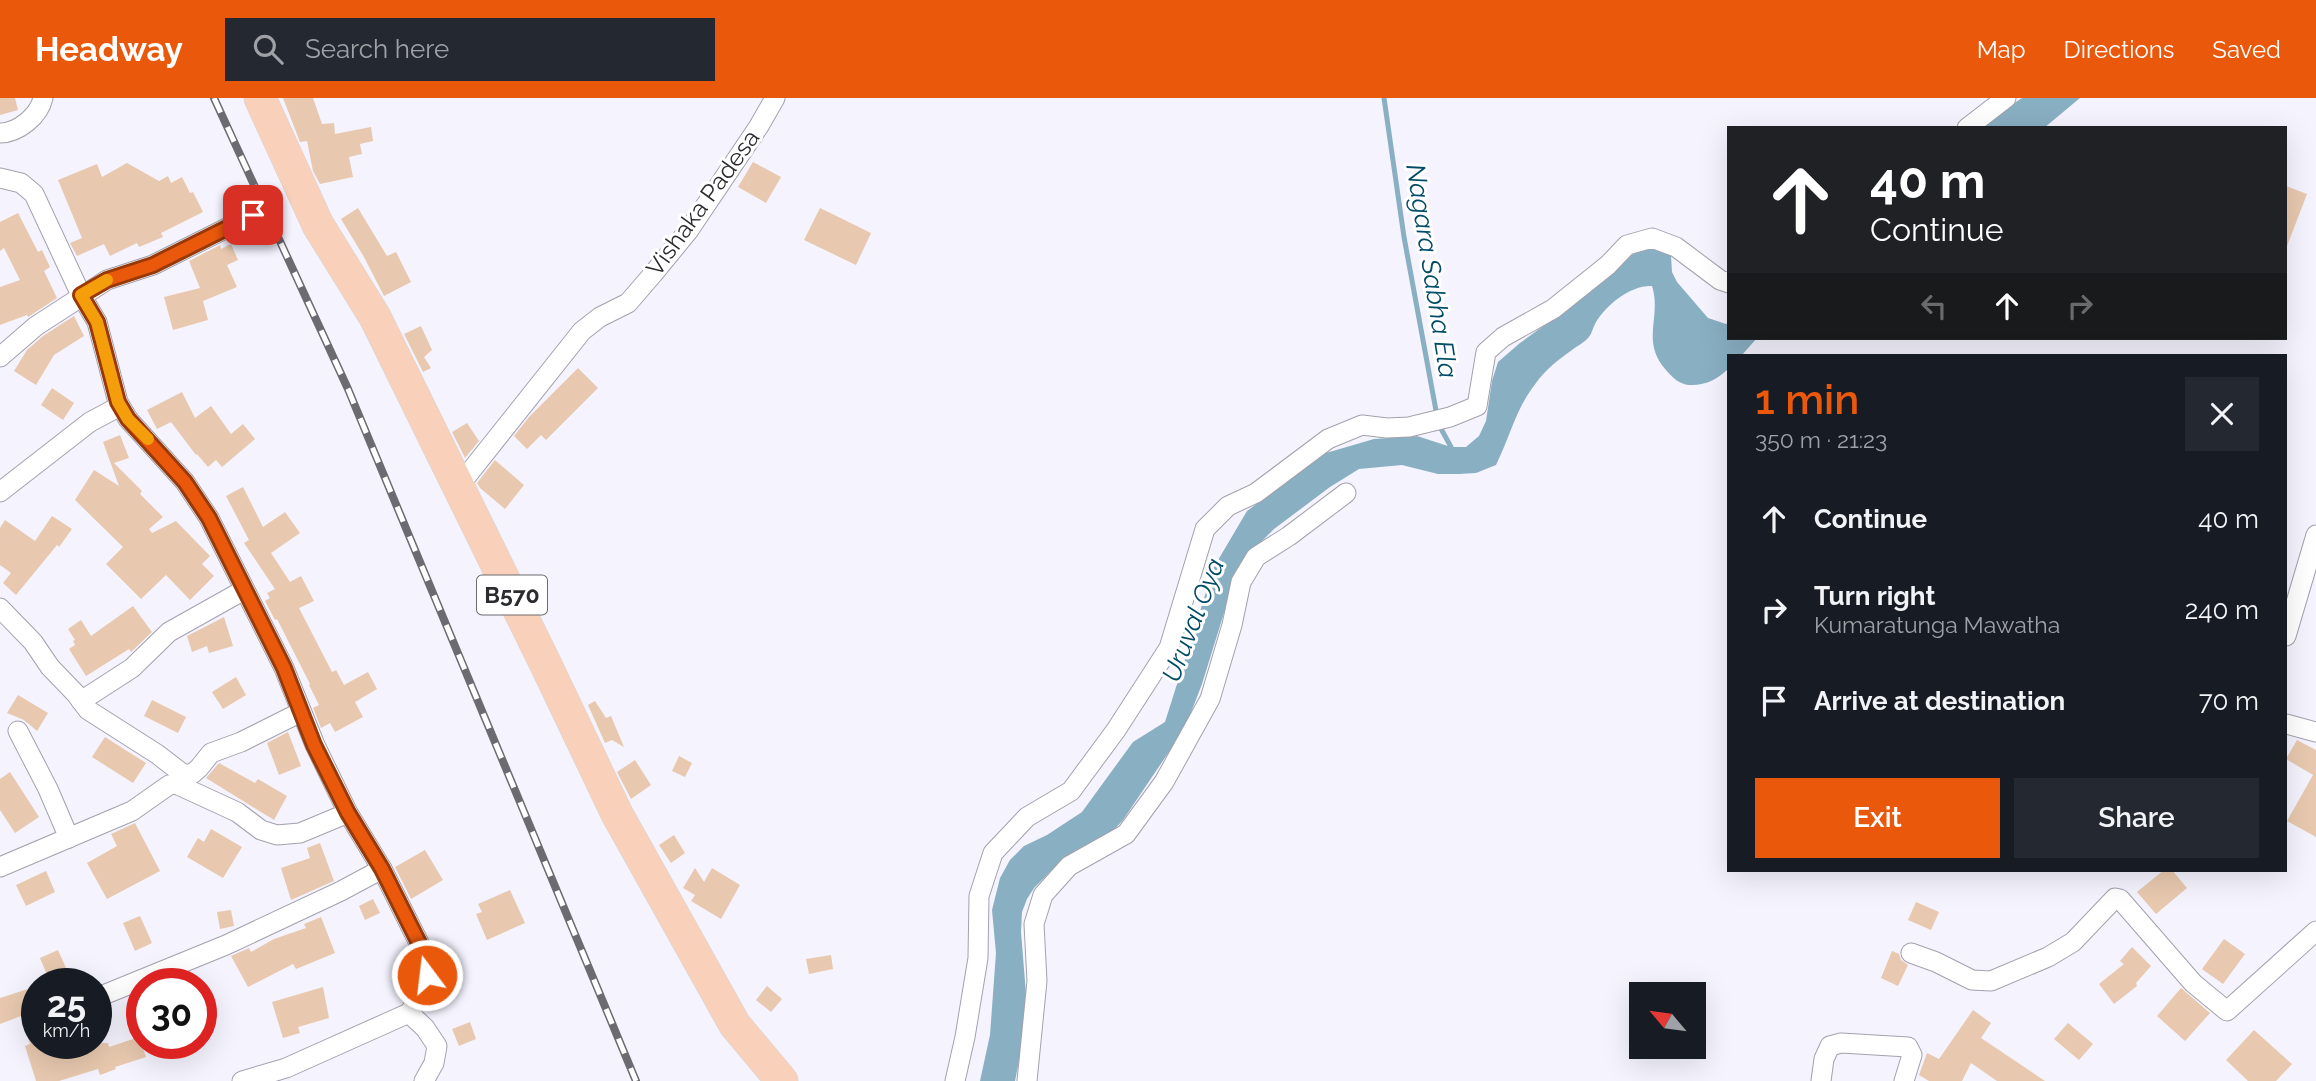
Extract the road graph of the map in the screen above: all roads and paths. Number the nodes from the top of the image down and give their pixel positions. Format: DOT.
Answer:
graph roads {
  1 [pos="43,98"];
  2 [pos="260,98"];
  3 [pos="775,98"];
  4 [pos="2006,98"];
  5 [pos="1970,126"];
  6 [pos="0,133"];
  7 [pos="0,178"];
  8 [pos="253,215"];
  9 [pos="1727,282"];
  10 [pos="81,295"];
  11 [pos="0,357"];
  12 [pos="120,405"];
  13 [pos="458,487"];
  14 [pos="0,492"];
  15 [pos="1346,493"];
  16 [pos="2316,535"];
  17 [pos="244,590"];
  18 [pos="0,608"];
  19 [pos="2287,633"];
  20 [pos="82,701"];
  21 [pos="301,712"];
  22 [pos="2287,724"];
  23 [pos="18,730"];
  24 [pos="2316,732"];
  25 [pos="348,813"];
  26 [pos="69,838"];
  27 [pos="0,867"];
  28 [pos="382,869"];
  29 [pos="2316,931"];
  30 [pos="1911,953"];
  31 [pos="112,991"];
  32 [pos="409,1013"];
  33 [pos="242,1081"];
  34 [pos="424,1081"];
  35 [pos="782,1081"];
  36 [pos="955,1081"];
  37 [pos="1027,1081"];
  38 [pos="1821,1081"];
  39 [pos="1904,1081"];
  1 -- 6 [label="street"];
  2 -- 13 [label="main road, B570"];
  3 -- 13 [label="street, Vishaka Padesa"];
  4 -- 5 [label="street"];
  7 -- 10 [label="street"];
  8 -- 10 [label="street"];
  9 -- 36 [label="street"];
  10 -- 11 [label="street"];
  10 -- 12 [label="street"];
  12 -- 14 [label="street"];
  12 -- 17 [label="street"];
  13 -- 35 [label="main road, B570"];
  15 -- 37 [label="street"];
  16 -- 19 [label="street"];
  17 -- 20 [label="street"];
  17 -- 21 [label="street"];
  18 -- 20 [label="street"];
  20 -- 21 [label="street"];
  21 -- 25 [label="street"];
  22 -- 24 [label="street"];
  23 -- 26 [label="street"];
  25 -- 26 [label="street"];
  25 -- 28 [label="street"];
  26 -- 27 [label="street"];
  28 -- 31 [label="street"];
  28 -- 32 [label="street"];
  29 -- 30 [label="street"];
  32 -- 33 [label="street"];
  32 -- 34 [label="street"];
  38 -- 39 [label="street"];
}
